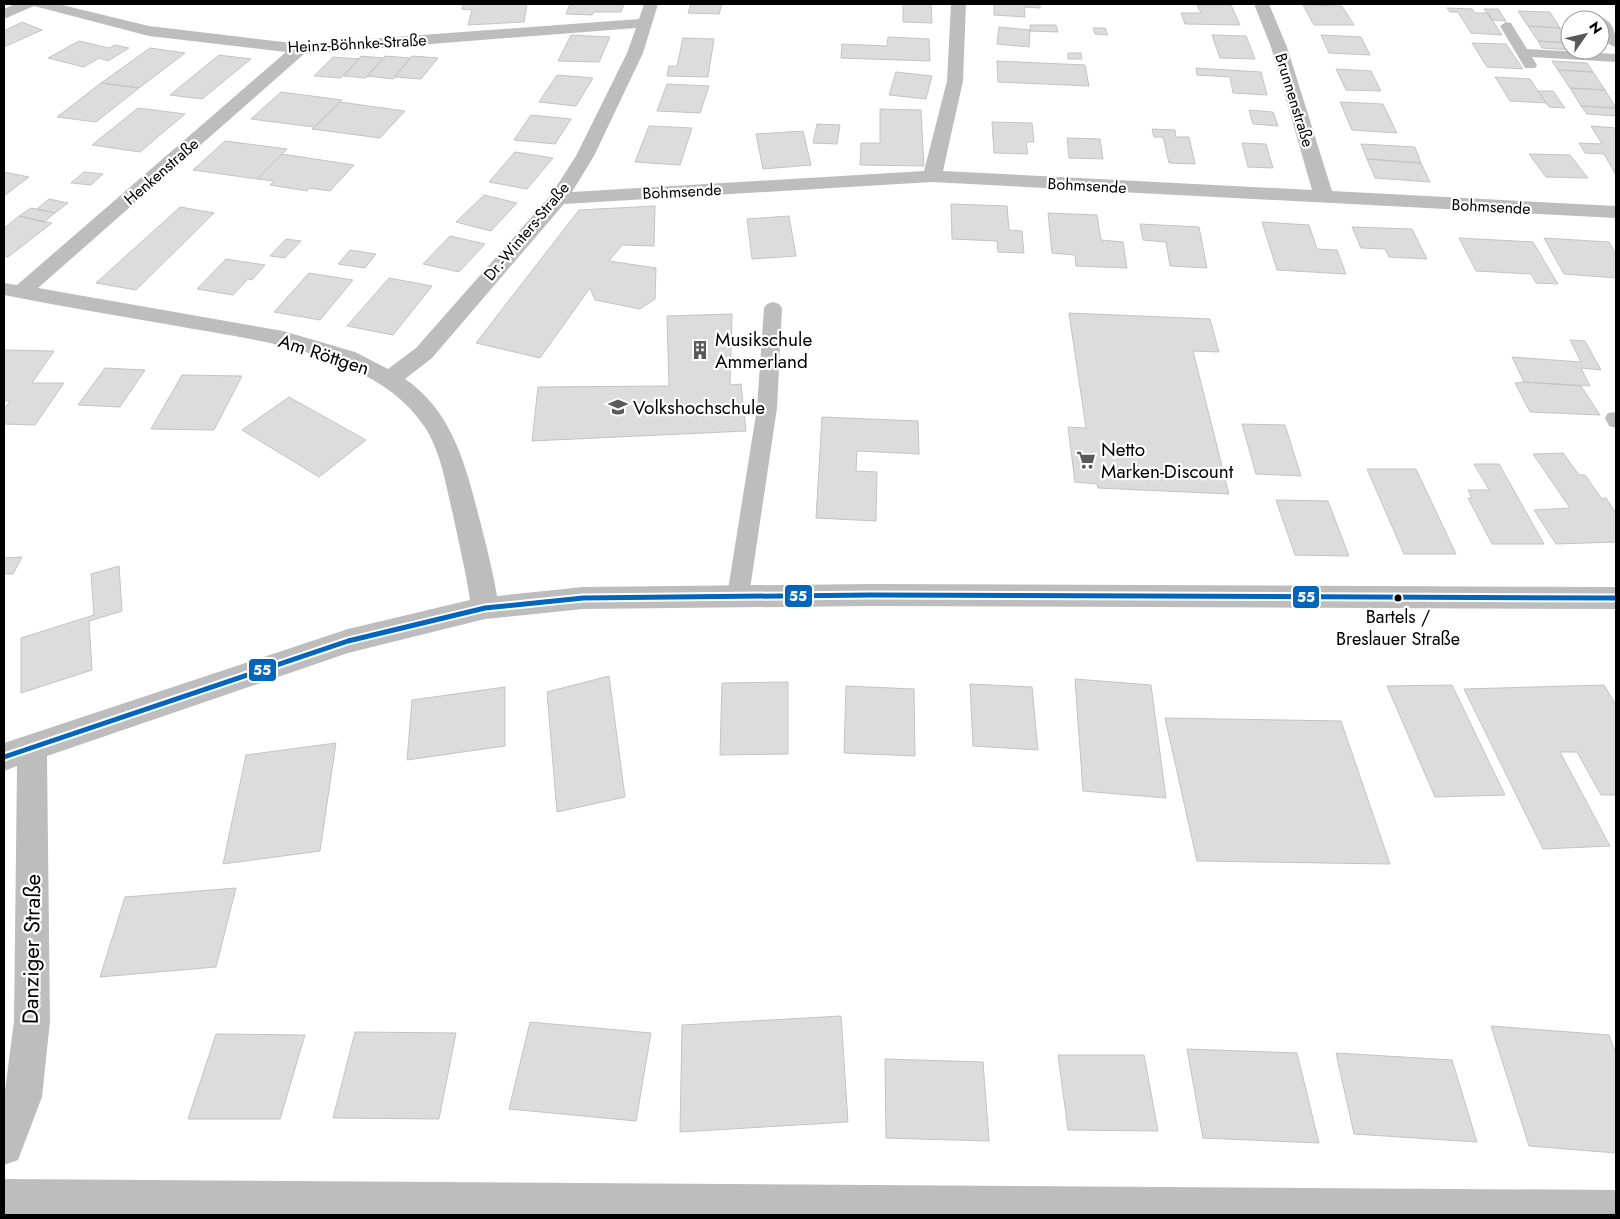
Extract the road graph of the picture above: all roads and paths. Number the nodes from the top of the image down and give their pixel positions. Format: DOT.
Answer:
graph roads {
  1 [pos="28,4"];
  2 [pos="41,4"];
  3 [pos="651,4"];
  4 [pos="959,4"];
  5 [pos="1262,4"];
  6 [pos="4,14"];
  7 [pos="646,23"];
  8 [pos="1506,26"];
  9 [pos="300,49"];
  10 [pos="1523,53"];
  11 [pos="1616,58"];
  12 [pos="1533,69"];
  13 [pos="932,176"];
  14 [pos="1324,197"];
  15 [pos="558,199"];
  16 [pos="1616,212"];
  17 [pos="12,291"];
  18 [pos="773,308"];
  19 [pos="390,379"];
  20 [pos="738,596"];
  21 [pos="1616,598"];
  22 [pos="485,608"];
  23 [pos="18,752"];
  24 [pos="4,1146"];
  25 [pos="4,1199"];
  26 [pos="1616,1210"];
  1 -- 6 [label="street"];
  2 -- 9 [label="street, Heinz-Böhnke-Straße"];
  3 -- 7 [label="street, Dr.-Winters-Straße"];
  4 -- 13 [label="street"];
  5 -- 14 [label="street, Brunnenstraße"];
  7 -- 9 [label="street, Heinz-Böhnke-Straße"];
  7 -- 15 [label="street, Dr.-Winters-Straße"];
  8 -- 10 [label="lane"];
  9 -- 17 [label="street, Henkenstraße"];
  10 -- 11 [label="lane"];
  10 -- 12 [label="lane"];
  13 -- 14 [label="street, Bohmsende"];
  13 -- 15 [label="street, Bohmsende"];
  14 -- 16 [label="street, Bohmsende"];
  15 -- 19 [label="street, Dr.-Winters-Straße"];
  17 -- 19 [label="street, Am Röttgen"];
  18 -- 20 [label="lane"];
  19 -- 22 [label="street, Am Röttgen"];
  20 -- 21 [label="street"];
  20 -- 22 [label="street"];
  22 -- 23 [label="street"];
  23 -- 24 [label="street, Danziger Straße"];
  25 -- 26 [label="street"];
}
